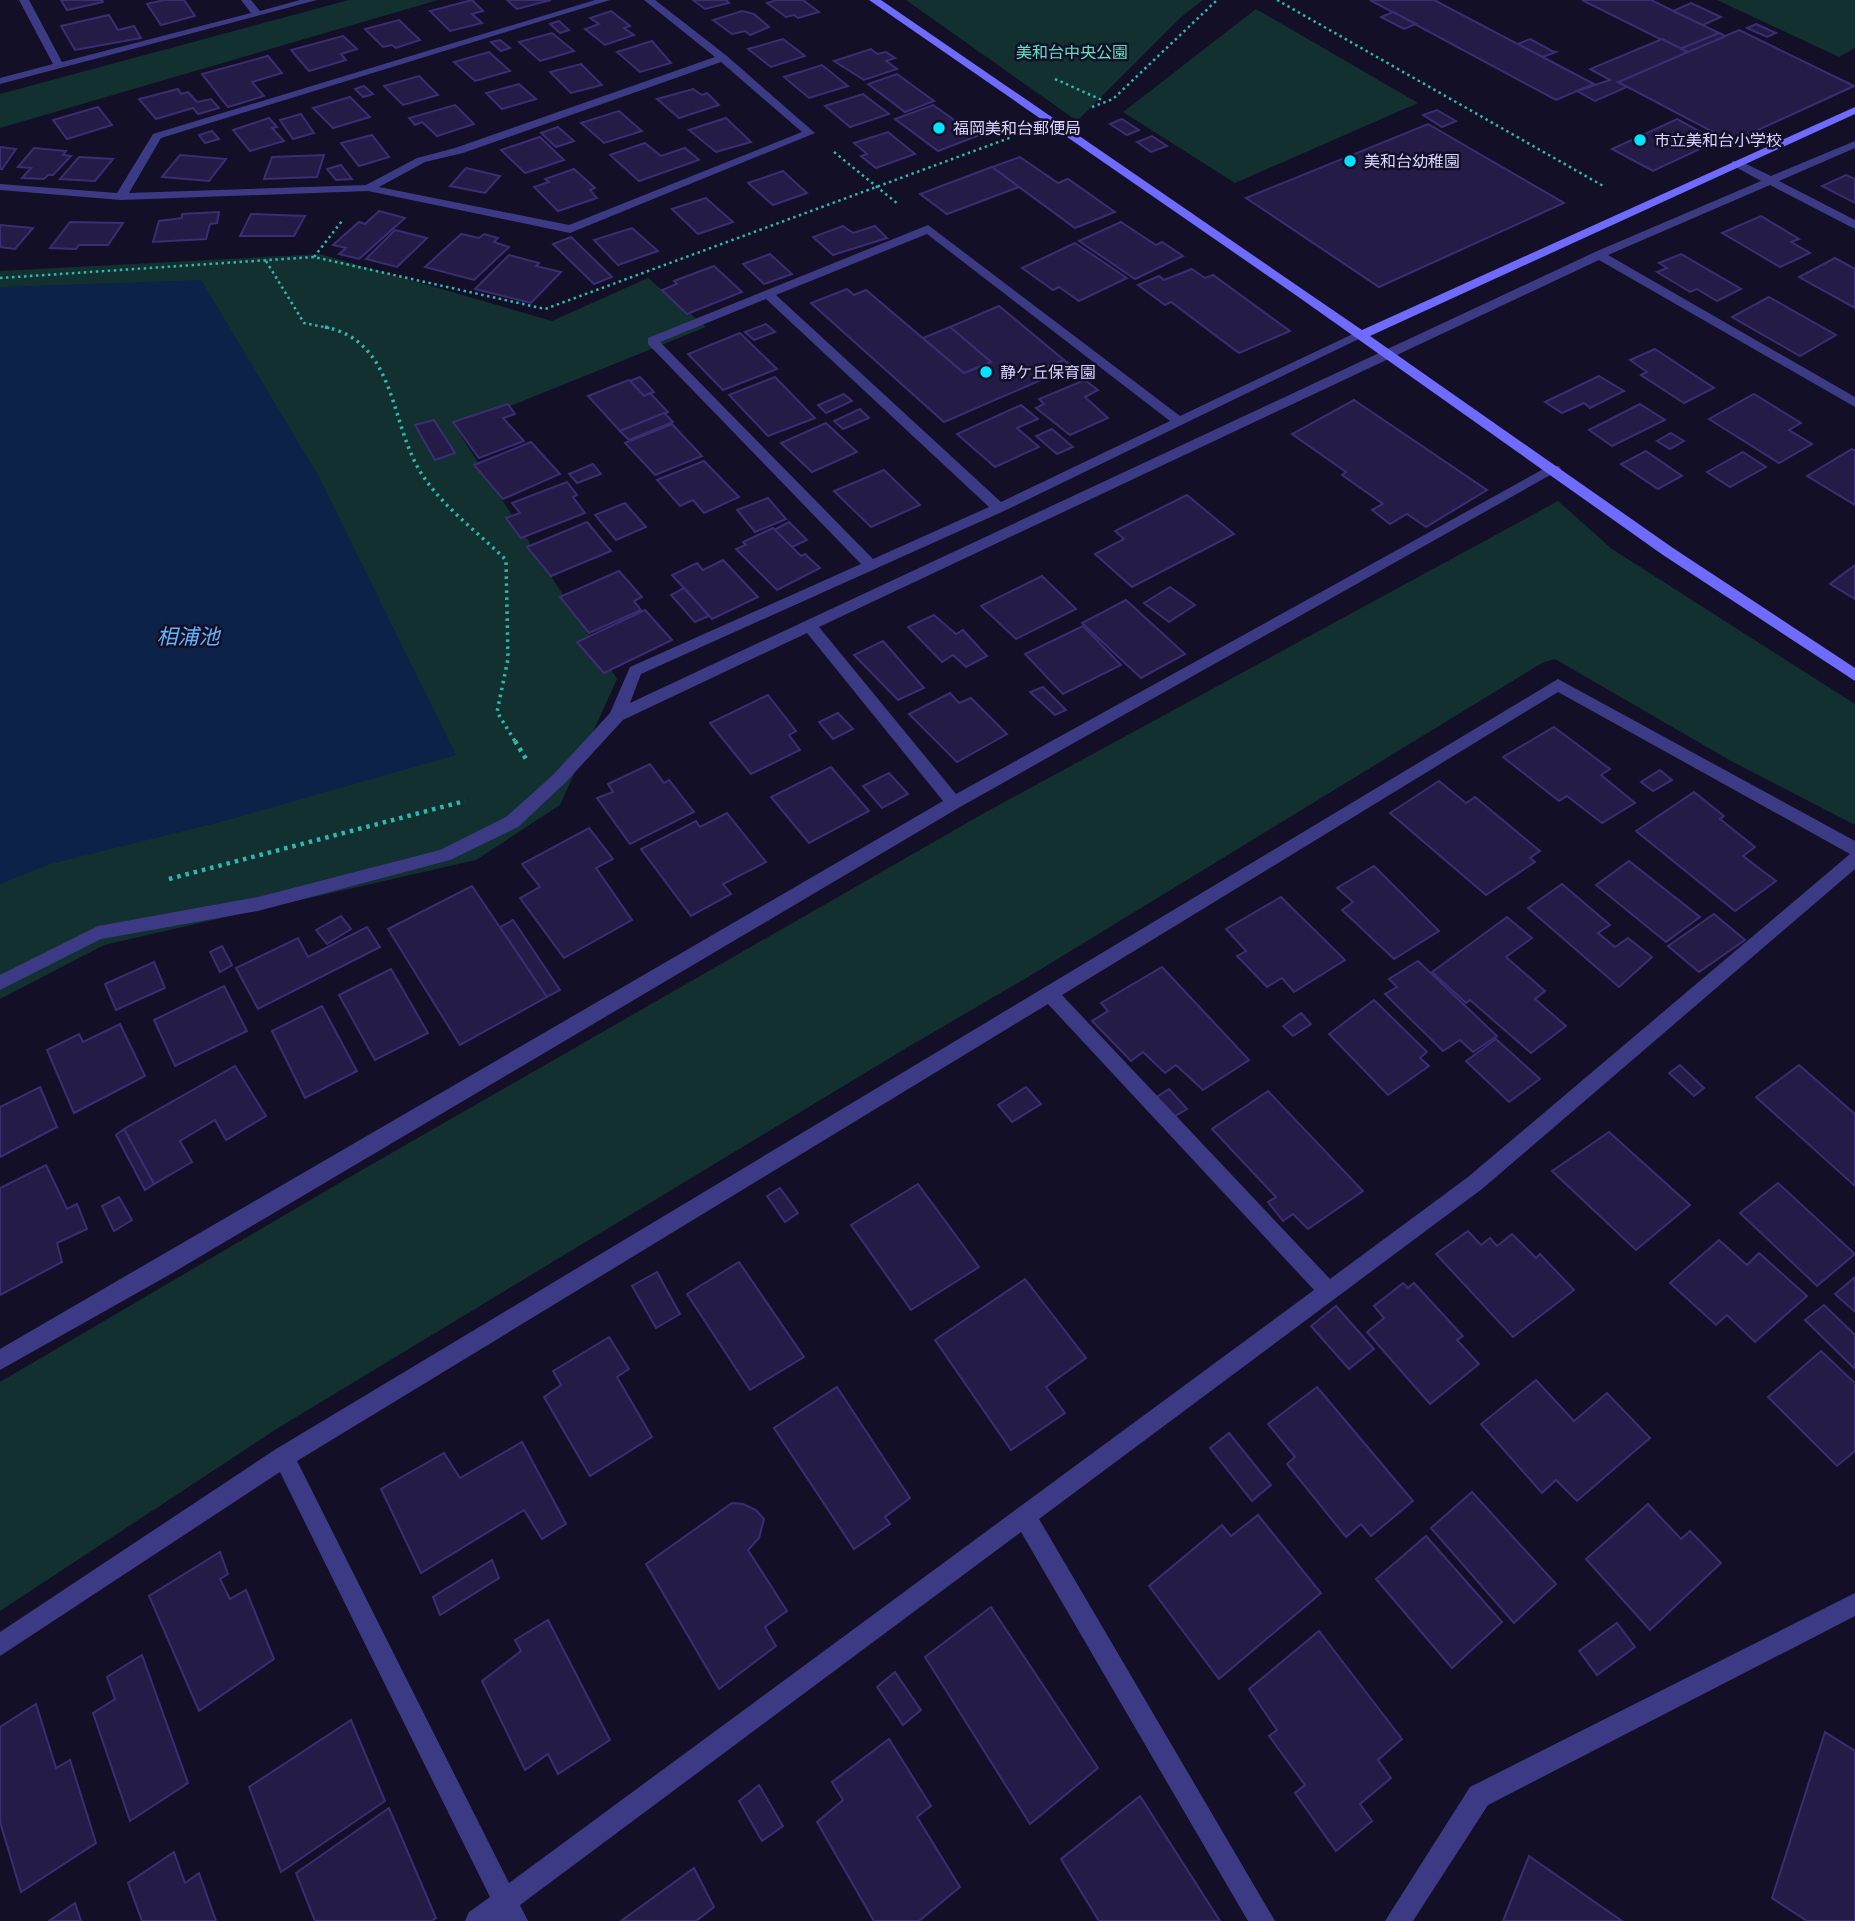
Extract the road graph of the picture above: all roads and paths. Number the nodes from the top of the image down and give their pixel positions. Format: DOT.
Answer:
graph roads {
  1 [pos="24,0"];
  2 [pos="247,0"];
  3 [pos="312,0"];
  4 [pos="605,0"];
  5 [pos="649,0"];
  6 [pos="874,0"];
  7 [pos="1277,0"];
  8 [pos="257,14"];
  9 [pos="723,58"];
  10 [pos="59,66"];
  11 [pos="0,81"];
  12 [pos="1855,110"];
  13 [pos="1855,144"];
  14 [pos="847,162"];
  15 [pos="1736,163"];
  16 [pos="1768,180"];
  17 [pos="0,187"];
  18 [pos="368,188"];
  19 [pos="121,197"];
  20 [pos="1639,207"];
  21 [pos="1855,225"];
  22 [pos="1600,256"];
  23 [pos="265,260"];
  24 [pos="0,278"];
  25 [pos="767,294"];
  26 [pos="1361,335"];
  27 [pos="1387,354"];
  28 [pos="1855,403"];
  29 [pos="1178,421"];
  30 [pos="1554,469"];
  31 [pos="999,508"];
  32 [pos="872,565"];
  33 [pos="809,625"];
  34 [pos="1855,675"];
  35 [pos="617,716"];
  36 [pos="538,797"];
  37 [pos="472,799"];
  38 [pos="954,803"];
  39 [pos="1855,849"];
  40 [pos="1855,859"];
  41 [pos="156,883"];
  42 [pos="0,983"];
  43 [pos="1049,993"];
  44 [pos="1328,1291"];
  45 [pos="0,1360"];
  46 [pos="285,1457"];
  47 [pos="1025,1517"];
  48 [pos="1855,1604"];
  49 [pos="0,1645"];
  50 [pos="510,1910"];
  51 [pos="478,1921"];
  52 [pos="1262,1921"];
  53 [pos="1398,1921"];
  1 -- 10 [label="street"];
  2 -- 8 [label="street"];
  3 -- 8 [label="street"];
  4 -- 19 [label="street"];
  5 -- 9 [label="street"];
  6 -- 26 [label="street"];
  7 -- 20 [label="path"];
  8 -- 10 [label="street"];
  9 -- 18 [label="street"];
  9 -- 18 [label="street"];
  10 -- 11 [label="street"];
  12 -- 15 [label="street"];
  13 -- 16 [label="street"];
  14 -- 23 [label="path"];
  15 -- 16 [label="street"];
  15 -- 20 [label="street"];
  16 -- 21 [label="street"];
  16 -- 22 [label="street"];
  17 -- 19 [label="street"];
  18 -- 19 [label="street"];
  20 -- 26 [label="street"];
  22 -- 27 [label="street"];
  22 -- 28 [label="street"];
  23 -- 24 [label="path"];
  23 -- 36 [label="path"];
  25 -- 29 [label="street"];
  25 -- 31 [label="street"];
  25 -- 32 [label="street"];
  26 -- 27 [label="street"];
  26 -- 29 [label="street"];
  27 -- 30 [label="street"];
  27 -- 33 [label="street"];
  29 -- 31 [label="street"];
  30 -- 34 [label="street"];
  30 -- 38 [label="street"];
  31 -- 32 [label="street"];
  32 -- 35 [label="street"];
  33 -- 35 [label="street"];
  33 -- 38 [label="street"];
  35 -- 36 [label="street"];
  36 -- 42 [label="street"];
  37 -- 41 [label="path"];
  38 -- 45 [label="street"];
  39 -- 43 [label="street"];
  40 -- 44 [label="street"];
  43 -- 44 [label="street"];
  43 -- 46 [label="street"];
  44 -- 47 [label="street"];
  46 -- 49 [label="street"];
  46 -- 50 [label="street"];
  47 -- 50 [label="street"];
  47 -- 52 [label="street"];
  48 -- 53 [label="street"];
  50 -- 51 [label="street"];
}
